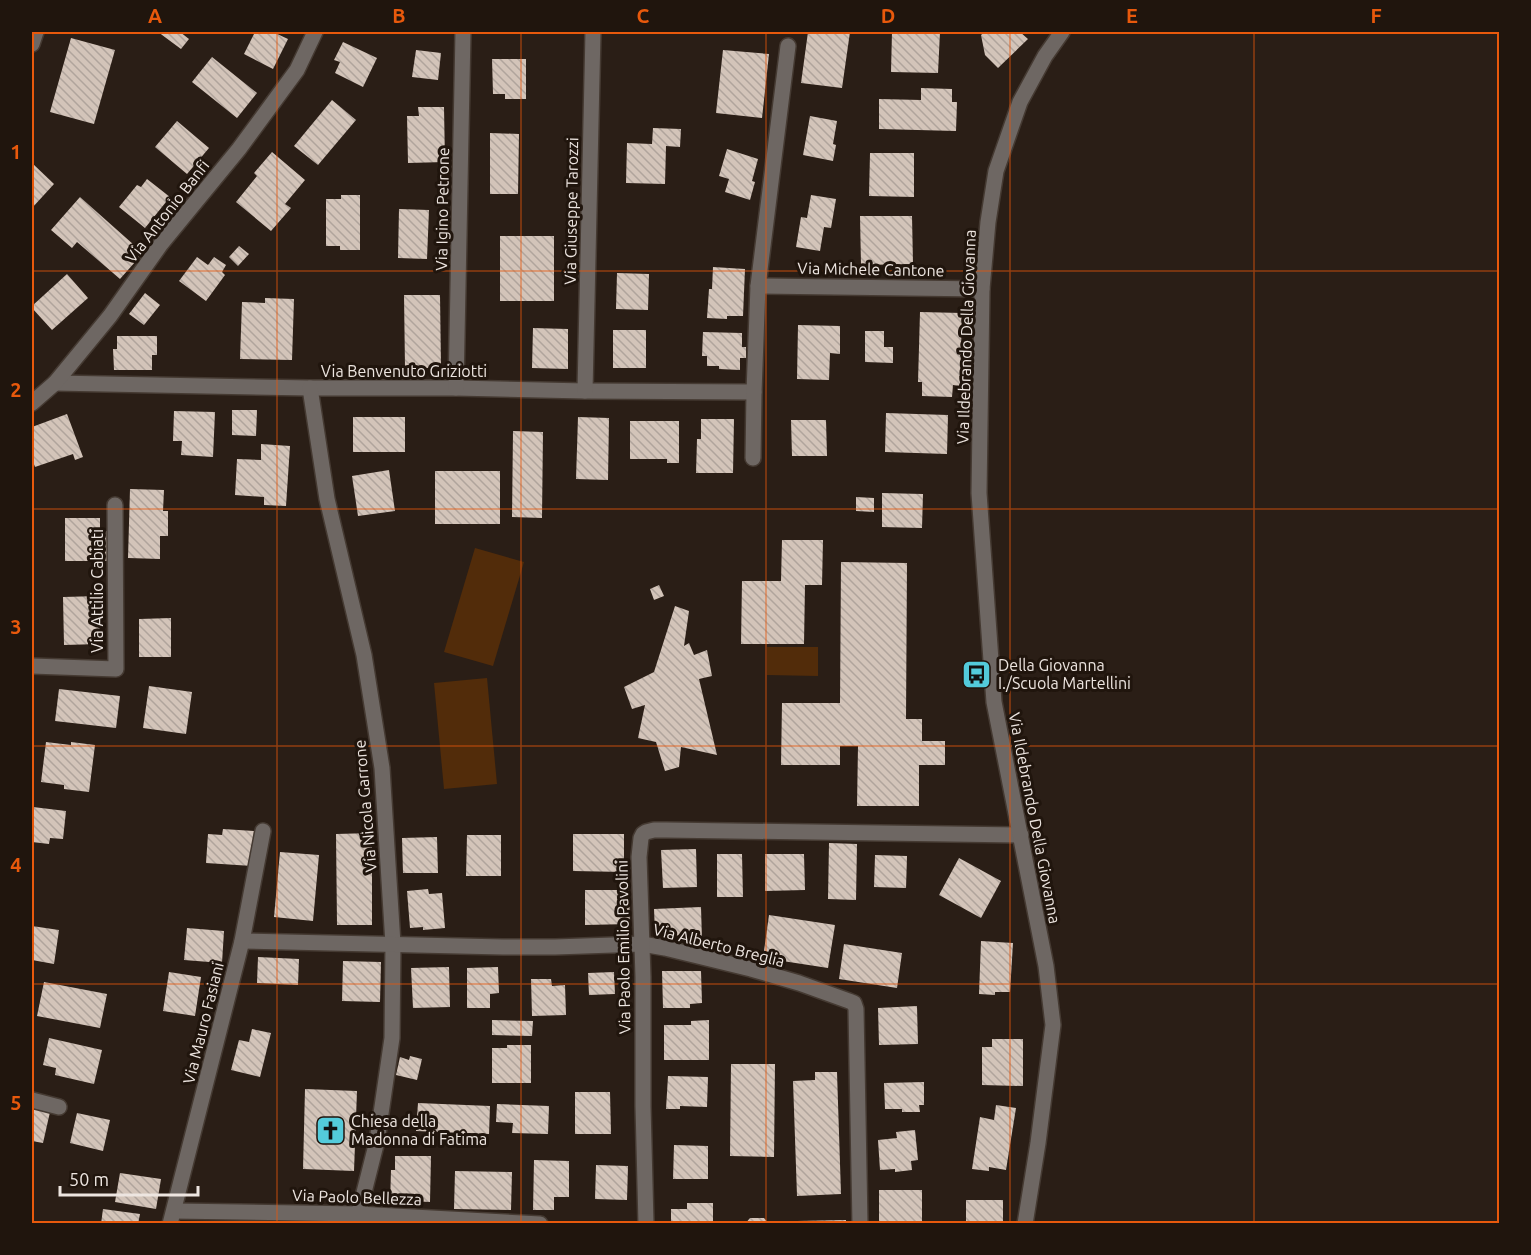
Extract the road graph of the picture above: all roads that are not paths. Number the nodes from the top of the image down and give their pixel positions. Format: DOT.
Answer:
graph roads {
  1 [pos="36,32"];
  2 [pos="315,32"];
  3 [pos="463,32"];
  4 [pos="593,32"];
  5 [pos="1059,33"];
  6 [pos="32,44"];
  7 [pos="788,46"];
  8 [pos="759,286"];
  9 [pos="982,289"];
  10 [pos="55,383"];
  11 [pos="310,388"];
  12 [pos="456,388"];
  13 [pos="585,391"];
  14 [pos="754,392"];
  15 [pos="32,403"];
  16 [pos="753,458"];
  17 [pos="115,505"];
  18 [pos="34,666"];
  19 [pos="32,682"];
  20 [pos="263,831"];
  21 [pos="1021,835"];
  22 [pos="242,941"];
  23 [pos="393,944"];
  24 [pos="642,944"];
  25 [pos="32,1100"];
  26 [pos="59,1107"];
  27 [pos="172,1217"];
  28 [pos="357,1219"];
  29 [pos="540,1224"];
  30 [pos="646,1224"];
  31 [pos="860,1224"];
  32 [pos="1025,1224"];
  1 -- 6 [label="street"];
  2 -- 10 [label="street, Via Antonio Banfi"];
  3 -- 12 [label="street, Via Igino Petrone"];
  4 -- 13 [label="street, Via Giuseppe Tarozzi"];
  5 -- 9 [label="street, Via Ildebrando Della Giovanna"];
  7 -- 8 [label="street"];
  8 -- 9 [label="street, Via Michele Cantone"];
  8 -- 14 [label="street"];
  9 -- 21 [label="street, Via Ildebrando Della Giovanna"];
  10 -- 11 [label="street, Via Benvenuto Griziotti"];
  10 -- 15 [label="street, Via Antonio Banfi"];
  11 -- 12 [label="street, Via Benvenuto Griziotti"];
  11 -- 23 [label="street, Via Nicola Garrone"];
  12 -- 13 [label="street, Via Benvenuto Griziotti"];
  13 -- 14 [label="street, Via Benvenuto Griziotti"];
  14 -- 16 [label="street"];
  17 -- 18 [label="street, Via Attilio Cabiati"];
  18 -- 19 [label="street"];
  20 -- 22 [label="street, Via Mauro Fasiani"];
  21 -- 24 [label="street, Via Paolo Emilio Pavolini"];
  21 -- 32 [label="street, Via Ildebrando Della Giovanna"];
  22 -- 23 [label="street, Via Alberto Breglia"];
  22 -- 27 [label="street, Via Mauro Fasiani"];
  23 -- 24 [label="street, Via Alberto Breglia"];
  23 -- 28 [label="street, Via Nicola Garrone"];
  24 -- 30 [label="street, Via Paolo Emilio Pavolini"];
  24 -- 31 [label="street, Via Alberto Breglia"];
  25 -- 26 [label="street"];
  27 -- 28 [label="street, Via Paolo Bellezza"];
  28 -- 29 [label="street, Via Paolo Bellezza"];
}
